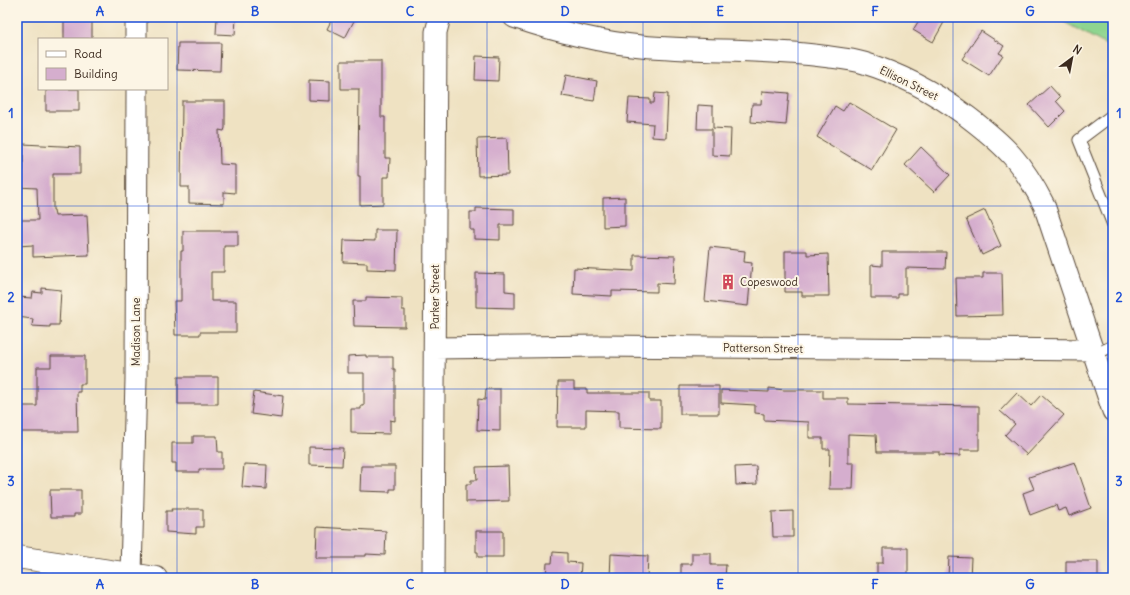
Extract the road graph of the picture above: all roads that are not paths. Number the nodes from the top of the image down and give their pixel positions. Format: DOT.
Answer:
graph roads {
  1 [pos="136,17"];
  2 [pos="440,17"];
  3 [pos="514,17"];
  4 [pos="136,38"];
  5 [pos="137,90"];
  6 [pos="1111,116"];
  7 [pos="1113,225"];
  8 [pos="1113,346"];
  9 [pos="435,348"];
  10 [pos="1092,352"];
  11 [pos="1113,411"];
  12 [pos="17,557"];
  13 [pos="131,574"];
  14 [pos="156,578"];
  15 [pos="433,578"];
  1 -- 4 [label="street"];
  2 -- 9 [label="street, Parker Street"];
  3 -- 10 [label="street, Ellison Street"];
  5 -- 13 [label="street, Madison Lane"];
  6 -- 7 [label="lane"];
  8 -- 10 [label="lane"];
  9 -- 10 [label="street, Patterson Street"];
  9 -- 15 [label="street, Parker Street"];
  10 -- 11 [label="street, Ellison Street"];
  12 -- 13 [label="main road"];
  13 -- 14 [label="main road"];
}
